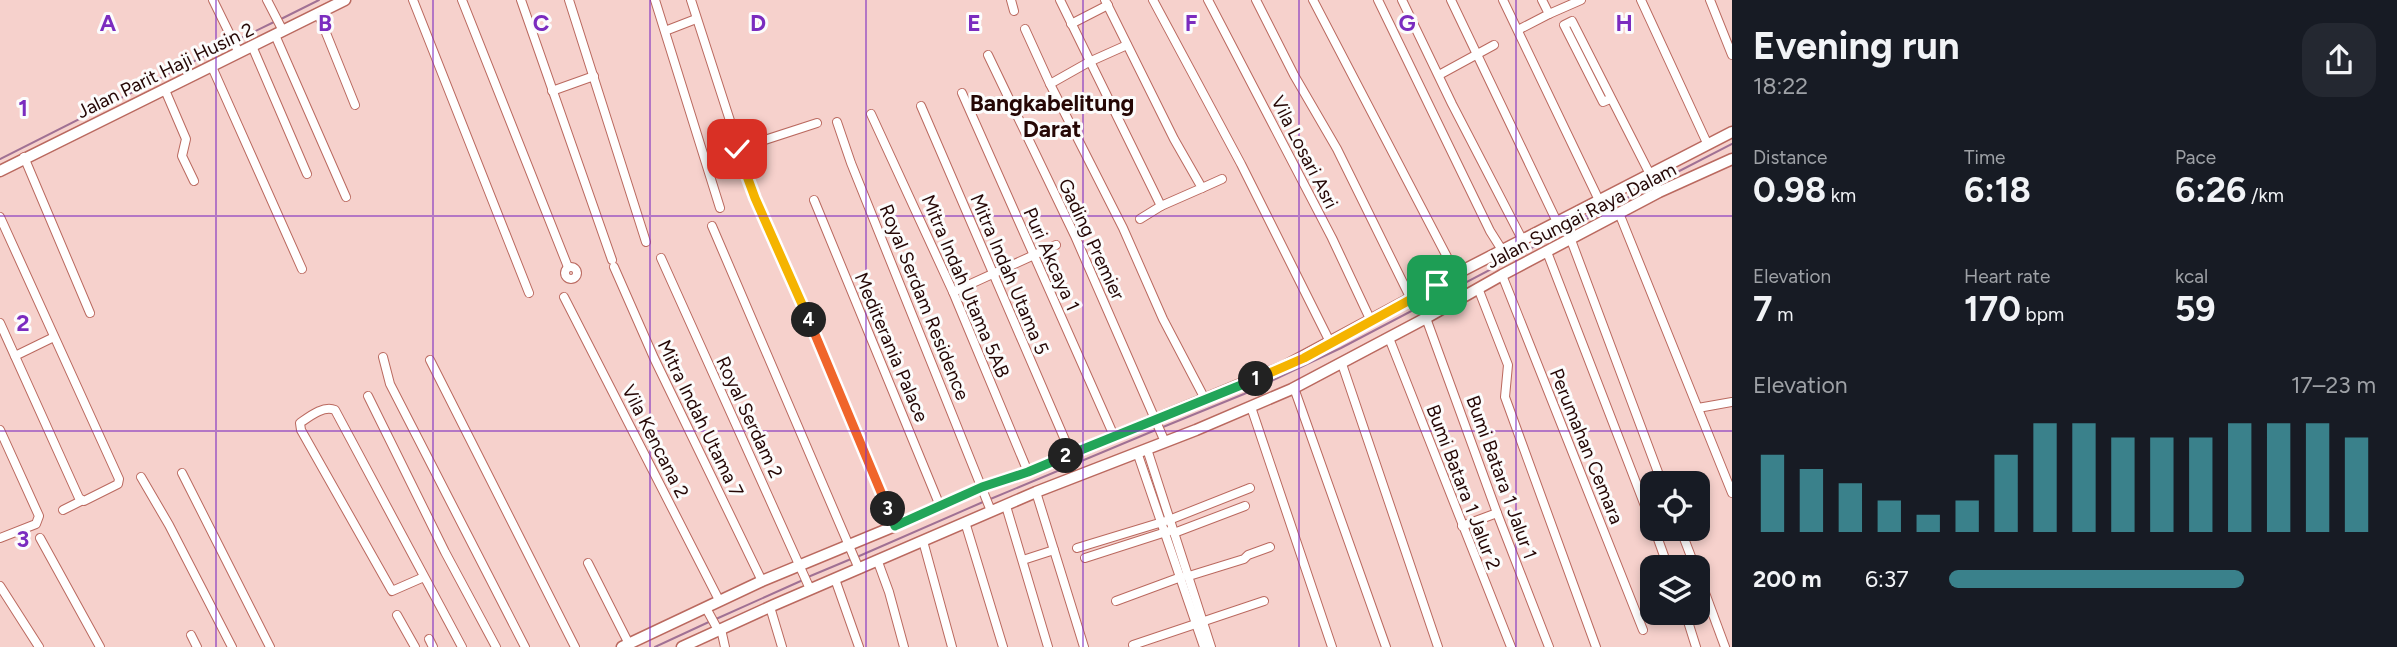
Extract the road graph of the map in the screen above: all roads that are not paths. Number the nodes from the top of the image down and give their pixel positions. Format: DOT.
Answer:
graph roads {
  1 [pos="212,0"];
  2 [pos="267,0"];
  3 [pos="345,0"];
  4 [pos="413,0"];
  5 [pos="463,0"];
  6 [pos="521,0"];
  7 [pos="569,0"];
  8 [pos="655,0"];
  9 [pos="691,0"];
  10 [pos="1011,0"];
  11 [pos="1060,0"];
  12 [pos="1153,0"];
  13 [pos="1208,0"];
  14 [pos="1256,0"];
  15 [pos="1313,0"];
  16 [pos="1378,0"];
  17 [pos="1402,0"];
  18 [pos="1451,0"];
  19 [pos="1503,0"];
  20 [pos="1542,0"];
  21 [pos="1581,0"];
  22 [pos="1641,0"];
  23 [pos="1710,0"];
  24 [pos="1106,3"];
  25 [pos="1014,11"];
  26 [pos="318,13"];
  27 [pos="1549,14"];
  28 [pos="696,19"];
  29 [pos="1071,24"];
  30 [pos="278,26"];
  31 [pos="1025,29"];
  32 [pos="1518,30"];
  33 [pos="665,31"];
  34 [pos="1127,45"];
  35 [pos="1494,45"];
  36 [pos="235,46"];
  37 [pos="252,46"];
  38 [pos="988,55"];
  39 [pos="1476,55"];
  40 [pos="1732,55"];
  41 [pos="1089,62"];
  42 [pos="212,67"];
  43 [pos="1439,75"];
  44 [pos="594,76"];
  45 [pos="1050,84"];
  46 [pos="166,90"];
  47 [pos="552,91"];
  48 [pos="962,93"];
  49 [pos="1610,99"];
  50 [pos="355,106"];
  51 [pos="921,106"];
  52 [pos="871,114"];
  53 [pos="837,122"];
  54 [pos="817,123"];
  55 [pos="1732,132"];
  56 [pos="1707,143"];
  57 [pos="737,149"];
  58 [pos="24,158"];
  59 [pos="1732,159"];
  60 [pos="0,171"];
  61 [pos="307,174"];
  62 [pos="1648,175"];
  63 [pos="1222,179"];
  64 [pos="194,181"];
  65 [pos="1202,188"];
  66 [pos="1657,190"];
  67 [pos="346,197"];
  68 [pos="814,200"];
  69 [pos="1600,201"];
  70 [pos="1161,206"];
  71 [pos="720,208"];
  72 [pos="1619,213"];
  73 [pos="0,217"];
  74 [pos="1608,218"];
  75 [pos="1140,219"];
  76 [pos="1557,222"];
  77 [pos="712,226"];
  78 [pos="3,230"];
  79 [pos="1571,240"];
  80 [pos="1523,241"];
  81 [pos="646,242"];
  82 [pos="1056,245"];
  83 [pos="1502,250"];
  84 [pos="1547,252"];
  85 [pos="1032,256"];
  86 [pos="660,258"];
  87 [pos="568,267"];
  88 [pos="302,269"];
  89 [pos="1492,270"];
  90 [pos="1456,274"];
  91 [pos="992,275"];
  92 [pos="1473,279"];
  93 [pos="953,292"];
  94 [pos="529,293"];
  95 [pos="564,297"];
  96 [pos="1411,299"];
  97 [pos="90,313"];
  98 [pos="1426,318"];
  99 [pos="1371,321"];
  100 [pos="0,323"];
  101 [pos="54,337"];
  102 [pos="1389,338"];
  103 [pos="1330,342"];
  104 [pos="15,356"];
  105 [pos="383,357"];
  106 [pos="430,360"];
  107 [pos="1342,364"];
  108 [pos="1294,388"];
  109 [pos="368,396"];
  110 [pos="1206,401"];
  111 [pos="1732,402"];
  112 [pos="1251,407"];
  113 [pos="1698,408"];
  114 [pos="1157,420"];
  115 [pos="0,430"];
  116 [pos="1114,436"];
  117 [pos="1164,440"];
  118 [pos="1142,450"];
  119 [pos="1071,454"];
  120 [pos="1658,471"];
  121 [pos="1028,472"];
  122 [pos="182,473"];
  123 [pos="141,477"];
  124 [pos="1250,488"];
  125 [pos="983,490"];
  126 [pos="1036,492"];
  127 [pos="1640,492"];
  128 [pos="1732,493"];
  129 [pos="81,501"];
  130 [pos="940,506"];
  131 [pos="1006,506"];
  132 [pos="1245,506"];
  133 [pos="990,509"];
  134 [pos="63,510"];
  135 [pos="1497,513"];
  136 [pos="1166,521"];
  137 [pos="965,522"];
  138 [pos="895,526"];
  139 [pos="1462,526"];
  140 [pos="1171,532"];
  141 [pos="0,538"];
  142 [pos="40,538"];
  143 [pos="923,541"];
  144 [pos="1270,547"];
  145 [pos="1077,548"];
  146 [pos="849,550"];
  147 [pos="1054,550"];
  148 [pos="1085,558"];
  149 [pos="1023,560"];
  150 [pos="588,562"];
  151 [pos="878,562"];
  152 [pos="857,568"];
  153 [pos="802,570"];
  154 [pos="424,577"];
  155 [pos="1185,577"];
  156 [pos="835,579"];
  157 [pos="762,581"];
  158 [pos="0,586"];
  159 [pos="809,587"];
  160 [pos="719,600"];
  161 [pos="1116,601"];
  162 [pos="1264,601"];
  163 [pos="1710,605"];
  164 [pos="769,607"];
  165 [pos="708,610"];
  166 [pos="397,615"];
  167 [pos="1200,624"];
  168 [pos="1689,625"];
  169 [pos="718,628"];
  170 [pos="1643,630"];
  171 [pos="191,635"];
  172 [pos="626,645"];
  173 [pos="1133,645"];
  174 [pos="39,647"];
  175 [pos="100,647"];
  176 [pos="197,647"];
  177 [pos="232,647"];
  178 [pos="270,647"];
  179 [pos="415,647"];
  180 [pos="462,647"];
  181 [pos="496,647"];
  182 [pos="525,647"];
  183 [pos="575,647"];
  184 [pos="682,647"];
  185 [pos="726,647"];
  186 [pos="782,647"];
  187 [pos="859,647"];
  188 [pos="904,647"];
  189 [pos="952,647"];
  190 [pos="1003,647"];
  191 [pos="1048,647"];
  192 [pos="1084,647"];
  193 [pos="1204,647"];
  194 [pos="1211,647"];
  195 [pos="1332,647"];
  196 [pos="1386,647"];
  197 [pos="1438,647"];
  198 [pos="1511,647"];
  199 [pos="1549,647"];
  200 [pos="1596,647"];
  201 [pos="1696,647"];
  202 [pos="1726,647"];
  1 -- 36 [label="street"];
  2 -- 30 [label="street"];
  3 -- 26 [label="street, Jalan Parit Haji Husin 2"];
  4 -- 94 [label="street"];
  5 -- 87 [label="street"];
  6 -- 47 [label="street, Mitra Indah Utama 7"];
  7 -- 44 [label="street"];
  8 -- 33 [label="street"];
  9 -- 28 [label="street"];
  10 -- 25 [label="street"];
  11 -- 29 [label="street"];
  12 -- 103 [label="street"];
  13 -- 99 [label="street, Vila Losari Asri"];
  14 -- 96 [label="street"];
  15 -- 90 [label="street"];
  16 -- 83 [label="street"];
  17 -- 43 [label="street"];
  18 -- 39 [label="street"];
  19 -- 32 [label="street"];
  20 -- 27 [label="street"];
  21 -- 27 [label="street"];
  22 -- 56 [label="street"];
  23 -- 40 [label="street"];
  24 -- 29 [label="street"];
  24 -- 34 [label="street"];
  26 -- 30 [label="street, Jalan Parit Haji Husin 2"];
  26 -- 50 [label="street"];
  27 -- 32 [label="street"];
  28 -- 33 [label="street"];
  28 -- 57 [label="street"];
  29 -- 41 [label="street"];
  30 -- 37 [label="street, Jalan Parit Haji Husin 2"];
  30 -- 67 [label="street"];
  31 -- 45 [label="street"];
  32 -- 69 [label="street"];
  33 -- 71 [label="street"];
  34 -- 41 [label="street"];
  34 -- 65 [label="street"];
  35 -- 39 [label="street"];
  36 -- 37 [label="street, Jalan Parit Haji Husin 2"];
  36 -- 42 [label="street, Jalan Parit Haji Husin 2"];
  37 -- 61 [label="street"];
  38 -- 114 [label="street, Gading Premier"];
  39 -- 43 [label="street"];
  39 -- 76 [label="street"];
  41 -- 45 [label="street"];
  41 -- 70 [label="street"];
  42 -- 46 [label="street, Jalan Parit Haji Husin 2"];
  42 -- 88 [label="street"];
  43 -- 80 [label="street"];
  44 -- 47 [label="street"];
  44 -- 81 [label="street"];
  45 -- 110 [label="street"];
  46 -- 58 [label="street, Jalan Parit Haji Husin 2"];
  46 -- 64 [label="street"];
  47 -- 157 [label="street, Mitra Indah Utama 7"];
  48 -- 85 [label="street, Puri Akcaya 1"];
  49 -- 49 [label="street"];
  49 -- 62 [label="street"];
  51 -- 91 [label="street, Mitra Indah Utama 5"];
  52 -- 93 [label="street, Mitra Indah Utama 5AB"];
  53 -- 125 [label="street, Royal Serdam Residence"];
  54 -- 57 [label="street"];
  55 -- 56 [label="street"];
  56 -- 62 [label="street"];
  57 -- 138 [label="street"];
  58 -- 60 [label="street, Jalan Parit Haji Husin 2"];
  58 -- 97 [label="street"];
  59 -- 66 [label="street, Jalan Sungai Raya Dalam"];
  62 -- 66 [label="street"];
  62 -- 69 [label="street"];
  63 -- 65 [label="street"];
  65 -- 70 [label="street"];
  66 -- 72 [label="street, Jalan Sungai Raya Dalam"];
  68 -- 130 [label="street, Mediterania Palace"];
  69 -- 74 [label="street"];
  69 -- 76 [label="street"];
  70 -- 75 [label="street"];
  72 -- 74 [label="street, Jalan Sungai Raya Dalam"];
  72 -- 113 [label="street"];
  73 -- 78 [label="street"];
  74 -- 79 [label="street, Jalan Sungai Raya Dalam"];
  76 -- 80 [label="street"];
  77 -- 146 [label="street"];
  78 -- 101 [label="street"];
  79 -- 84 [label="street, Jalan Sungai Raya Dalam"];
  79 -- 120 [label="street"];
  80 -- 83 [label="street"];
  82 -- 85 [label="street"];
  83 -- 89 [label="street"];
  84 -- 89 [label="street, Jalan Sungai Raya Dalam"];
  84 -- 127 [label="street"];
  85 -- 91 [label="street"];
  85 -- 116 [label="street, Puri Akcaya 1"];
  86 -- 153 [label="street, Royal Serdam 2"];
  89 -- 92 [label="street, Jalan Sungai Raya Dalam"];
  89 -- 92 [label="street"];
  89 -- 170 [label="street, Perumahan Cemara"];
  90 -- 92 [label="street"];
  90 -- 96 [label="street"];
  91 -- 93 [label="street"];
  91 -- 119 [label="street, Mitra Indah Utama 5"];
  92 -- 98 [label="street, Jalan Sungai Raya Dalam"];
  92 -- 200 [label="street"];
  93 -- 121 [label="street, Mitra Indah Utama 5AB"];
  95 -- 160 [label="street, Vila Kencana 2"];
  96 -- 99 [label="street"];
  98 -- 102 [label="street, Jalan Sungai Raya Dalam"];
  98 -- 135 [label="street, Bumi Batara 1 Jalur 1"];
  99 -- 103 [label="street"];
  100 -- 104 [label="street"];
  101 -- 104 [label="street"];
  101 -- 129 [label="street"];
  102 -- 107 [label="street, Jalan Sungai Raya Dalam"];
  102 -- 139 [label="street, Bumi Batara 1 Jalur 2"];
  103 -- 110 [label="street"];
  104 -- 129 [label="street"];
  105 -- 182 [label="street"];
  106 -- 183 [label="street"];
  107 -- 108 [label="street, Jalan Sungai Raya Dalam"];
  107 -- 197 [label="street"];
  108 -- 112 [label="street, Jalan Sungai Raya Dalam"];
  108 -- 196 [label="street"];
  109 -- 181 [label="street"];
  110 -- 114 [label="street"];
  111 -- 113 [label="street"];
  112 -- 117 [label="street, Jalan Sungai Raya Dalam"];
  112 -- 195 [label="street"];
  113 -- 128 [label="street"];
  114 -- 116 [label="street"];
  114 -- 117 [label="street, Gading Premier"];
  115 -- 141 [label="street"];
  116 -- 119 [label="street"];
  117 -- 118 [label="street, Jalan Sungai Raya Dalam"];
  118 -- 126 [label="street, Jalan Sungai Raya Dalam"];
  118 -- 136 [label="street"];
  119 -- 121 [label="street"];
  121 -- 125 [label="street"];
  122 -- 178 [label="street"];
  123 -- 177 [label="street"];
  124 -- 136 [label="street"];
  125 -- 130 [label="street"];
  125 -- 133 [label="street, Royal Serdam Residence"];
  126 -- 131 [label="street, Jalan Sungai Raya Dalam"];
  126 -- 147 [label="street"];
  129 -- 134 [label="street"];
  130 -- 138 [label="street"];
  131 -- 133 [label="street, Jalan Sungai Raya Dalam"];
  131 -- 149 [label="street"];
  132 -- 140 [label="street"];
  133 -- 137 [label="street, Jalan Sungai Raya Dalam"];
  135 -- 139 [label="street"];
  135 -- 199 [label="street, Bumi Batara 1 Jalur 1"];
  136 -- 140 [label="street"];
  136 -- 145 [label="street"];
  137 -- 143 [label="street, Jalan Sungai Raya Dalam"];
  137 -- 190 [label="street"];
  138 -- 146 [label="street"];
  139 -- 198 [label="street, Bumi Batara 1 Jalur 2"];
  140 -- 148 [label="street"];
  140 -- 155 [label="street"];
  142 -- 175 [label="street"];
  143 -- 151 [label="street, Jalan Sungai Raya Dalam"];
  143 -- 189 [label="street"];
  144 -- 155 [label="street"];
  146 -- 152 [label="street"];
  146 -- 153 [label="street"];
  147 -- 149 [label="street"];
  147 -- 192 [label="street"];
  149 -- 191 [label="street"];
  150 -- 172 [label="street"];
  151 -- 152 [label="street, Jalan Sungai Raya Dalam"];
  151 -- 188 [label="street"];
  152 -- 156 [label="street, Jalan Sungai Raya Dalam"];
  153 -- 157 [label="street"];
  153 -- 159 [label="street, Royal Serdam 2"];
  154 -- 154 [label="street"];
  154 -- 180 [label="street"];
  155 -- 161 [label="street"];
  155 -- 167 [label="street"];
  156 -- 159 [label="street, Jalan Sungai Raya Dalam"];
  156 -- 187 [label="street"];
  157 -- 160 [label="street"];
  158 -- 174 [label="street"];
  159 -- 164 [label="street, Jalan Sungai Raya Dalam"];
  160 -- 165 [label="street"];
  162 -- 167 [label="street"];
  163 -- 202 [label="street"];
  164 -- 169 [label="street, Jalan Sungai Raya Dalam"];
  164 -- 186 [label="street"];
  165 -- 169 [label="street"];
  165 -- 172 [label="street"];
  166 -- 179 [label="street"];
  167 -- 173 [label="street"];
  167 -- 193 [label="street"];
  167 -- 194 [label="street"];
  168 -- 201 [label="street"];
  169 -- 184 [label="street, Jalan Sungai Raya Dalam"];
  169 -- 185 [label="street"];
  171 -- 176 [label="street"];
}
